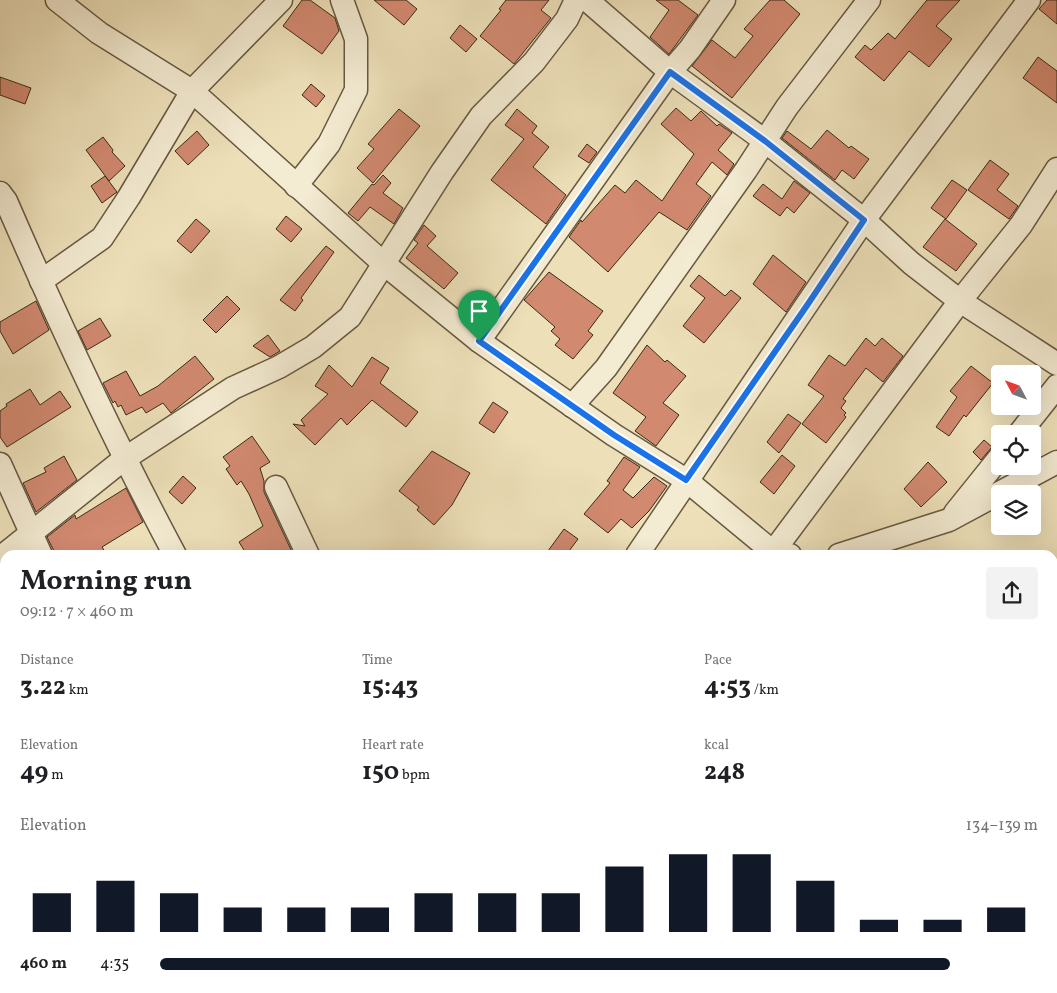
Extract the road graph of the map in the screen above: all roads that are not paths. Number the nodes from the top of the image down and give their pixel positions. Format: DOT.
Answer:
graph roads {
  1 [pos="57,0"];
  2 [pos="281,0"];
  3 [pos="342,0"];
  4 [pos="576,0"];
  5 [pos="587,0"];
  6 [pos="724,0"];
  7 [pos="870,0"];
  8 [pos="1029,0"];
  9 [pos="670,72"];
  10 [pos="192,91"];
  11 [pos="765,141"];
  12 [pos="1057,169"];
  13 [pos="296,186"];
  14 [pos="0,193"];
  15 [pos="864,220"];
  16 [pos="383,263"];
  17 [pos="41,281"];
  18 [pos="960,301"];
  19 [pos="479,341"];
  20 [pos="1057,364"];
  21 [pos="1057,386"];
  22 [pos="572,406"];
  23 [pos="1026,425"];
  24 [pos="124,459"];
  25 [pos="1057,462"];
  26 [pos="0,464"];
  27 [pos="991,468"];
  28 [pos="686,480"];
  29 [pos="276,487"];
  30 [pos="949,520"];
  31 [pos="31,534"];
  32 [pos="10,550"];
  33 [pos="39,550"];
  34 [pos="172,550"];
  35 [pos="306,550"];
  36 [pos="640,550"];
  37 [pos="777,550"];
  38 [pos="785,550"];
  39 [pos="855,550"];
  1 -- 10 [label="street"];
  2 -- 10 [label="street"];
  3 -- 13 [label="street"];
  4 -- 16 [label="street"];
  5 -- 9 [label="street"];
  6 -- 9 [label="street"];
  7 -- 11 [label="street"];
  8 -- 15 [label="street"];
  9 -- 11 [label="street"];
  9 -- 19 [label="street"];
  10 -- 13 [label="street"];
  10 -- 17 [label="street"];
  11 -- 15 [label="street"];
  11 -- 22 [label="street"];
  12 -- 18 [label="street"];
  13 -- 16 [label="street"];
  14 -- 17 [label="street"];
  15 -- 18 [label="street"];
  15 -- 28 [label="street"];
  16 -- 19 [label="street"];
  16 -- 24 [label="street"];
  17 -- 24 [label="street"];
  18 -- 20 [label="street"];
  18 -- 38 [label="street"];
  19 -- 22 [label="street"];
  21 -- 23 [label="street"];
  22 -- 28 [label="street"];
  24 -- 31 [label="street"];
  24 -- 34 [label="street"];
  25 -- 30 [label="street"];
  26 -- 31 [label="street"];
  27 -- 30 [label="street"];
  28 -- 36 [label="street"];
  28 -- 37 [label="street"];
  29 -- 35 [label="street"];
  30 -- 39 [label="street"];
  31 -- 32 [label="street"];
  31 -- 33 [label="street"];
}
